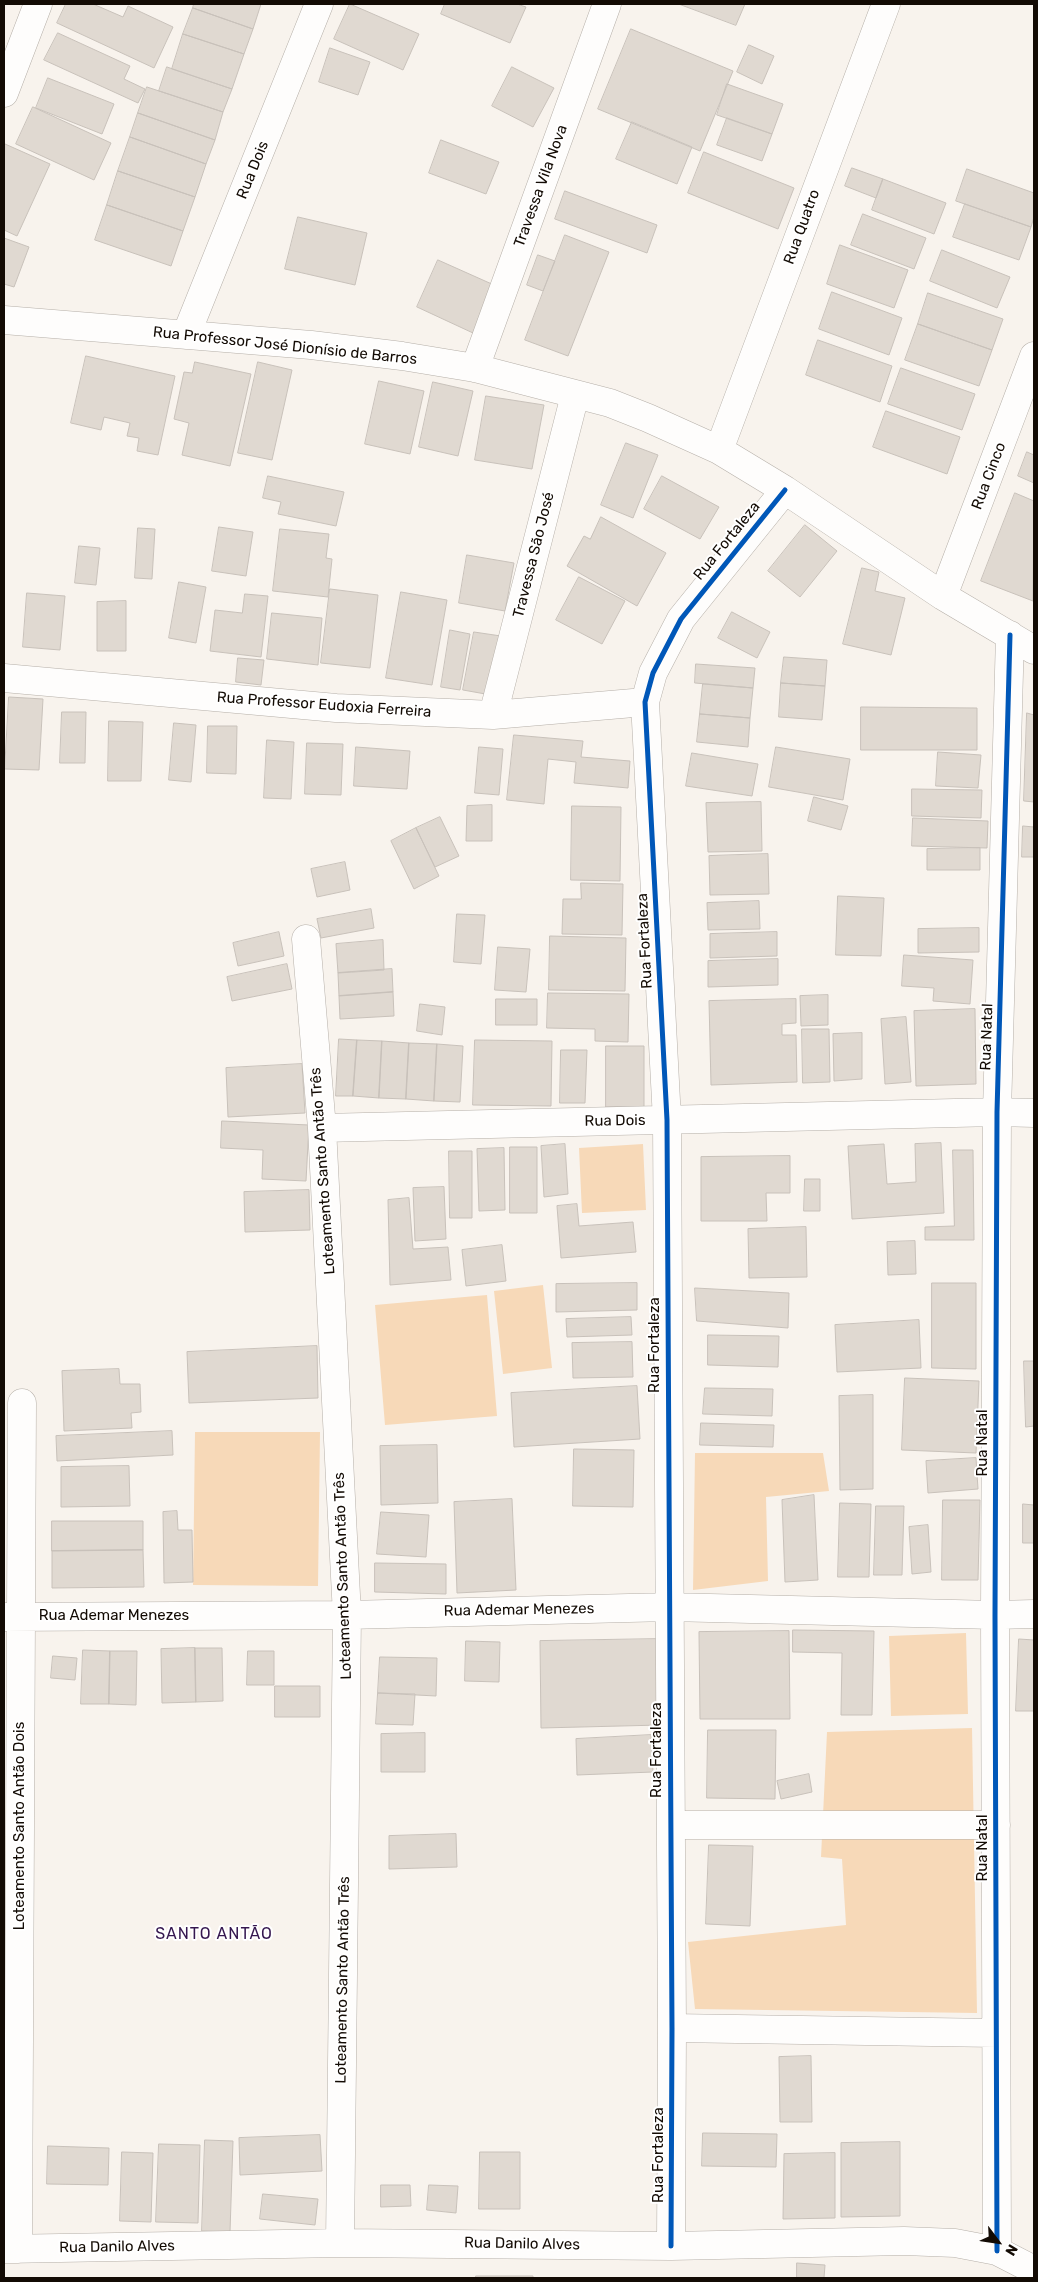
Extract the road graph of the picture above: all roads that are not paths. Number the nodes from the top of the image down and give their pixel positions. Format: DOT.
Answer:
graph roads {
  1 [pos="38,4"];
  2 [pos="319,4"];
  3 [pos="607,4"];
  4 [pos="886,4"];
  5 [pos="4,94"];
  6 [pos="4,320"];
  7 [pos="186,335"];
  8 [pos="1034,356"];
  9 [pos="475,368"];
  10 [pos="575,395"];
  11 [pos="719,450"];
  12 [pos="785,490"];
  13 [pos="943,596"];
  14 [pos="1010,635"];
  15 [pos="1034,650"];
  16 [pos="4,678"];
  17 [pos="645,702"];
  18 [pos="493,715"];
  19 [pos="306,939"];
  20 [pos="997,1112"];
  21 [pos="1034,1113"];
  22 [pos="667,1120"];
  23 [pos="322,1128"];
  24 [pos="22,1403"];
  25 [pos="669,1606"];
  26 [pos="1034,1614"];
  27 [pos="347,1615"];
  28 [pos="995,1615"];
  29 [pos="12,1617"];
  30 [pos="671,1825"];
  31 [pos="996,1825"];
  32 [pos="672,2028"];
  33 [pos="996,2033"];
  34 [pos="340,2243"];
  35 [pos="671,2246"];
  36 [pos="11,2249"];
  37 [pos="997,2250"];
  38 [pos="1034,2270"];
  1 -- 5 [label="street"];
  2 -- 7 [label="street, Rua Dois"];
  3 -- 9 [label="street, Travessa Vila Nova"];
  4 -- 11 [label="street, Rua Quatro"];
  6 -- 7 [label="street, Rua Professor José Dionísio de Barros"];
  7 -- 9 [label="street, Rua Professor José Dionísio de Barros"];
  8 -- 13 [label="street, Rua Cinco"];
  9 -- 10 [label="street, Rua Professor José Dionísio de Barros"];
  10 -- 11 [label="street, Rua Professor José Dionísio de Barros"];
  10 -- 18 [label="street, Travessa São José"];
  11 -- 12 [label="street, Rua Professor José Dionísio de Barros"];
  12 -- 13 [label="street, Rua Professor José Dionísio de Barros"];
  12 -- 17 [label="street, Rua Fortaleza"];
  13 -- 14 [label="street, Rua Professor José Dionísio de Barros"];
  14 -- 15 [label="street, Rua Professor José Dionísio de Barros"];
  14 -- 20 [label="street, Rua Natal"];
  16 -- 18 [label="street, Rua Professor Eudoxia Ferreira"];
  17 -- 18 [label="street, Rua Professor Eudoxia Ferreira"];
  17 -- 22 [label="street, Rua Fortaleza"];
  19 -- 23 [label="street, Loteamento Santo Antão Três"];
  20 -- 21 [label="street, Rua Dois"];
  20 -- 22 [label="street, Rua Dois"];
  20 -- 28 [label="street, Rua Natal"];
  22 -- 23 [label="street, Rua Dois"];
  22 -- 25 [label="street, Rua Fortaleza"];
  23 -- 27 [label="street, Loteamento Santo Antão Três"];
  24 -- 29 [label="street, Loteamento Santo Antão Dois"];
  25 -- 27 [label="street, Rua Ademar Menezes"];
  25 -- 28 [label="street, Rua Ademar Menezes"];
  25 -- 30 [label="street, Rua Fortaleza"];
  26 -- 28 [label="street, Rua Ademar Menezes"];
  27 -- 29 [label="street, Rua Ademar Menezes"];
  27 -- 34 [label="street, Loteamento Santo Antão Três"];
  28 -- 31 [label="street, Rua Natal"];
  29 -- 36 [label="street, Loteamento Santo Antão Dois"];
  30 -- 31 [label="street"];
  30 -- 32 [label="street, Rua Fortaleza"];
  31 -- 33 [label="street, Rua Natal"];
  32 -- 33 [label="street"];
  32 -- 35 [label="street, Rua Fortaleza"];
  33 -- 37 [label="street, Rua Natal"];
  34 -- 35 [label="street, Rua Danilo Alves"];
  34 -- 36 [label="street, Rua Danilo Alves"];
  35 -- 37 [label="street, Rua Danilo Alves"];
  37 -- 38 [label="street, Rua Danilo Alves"];
}
